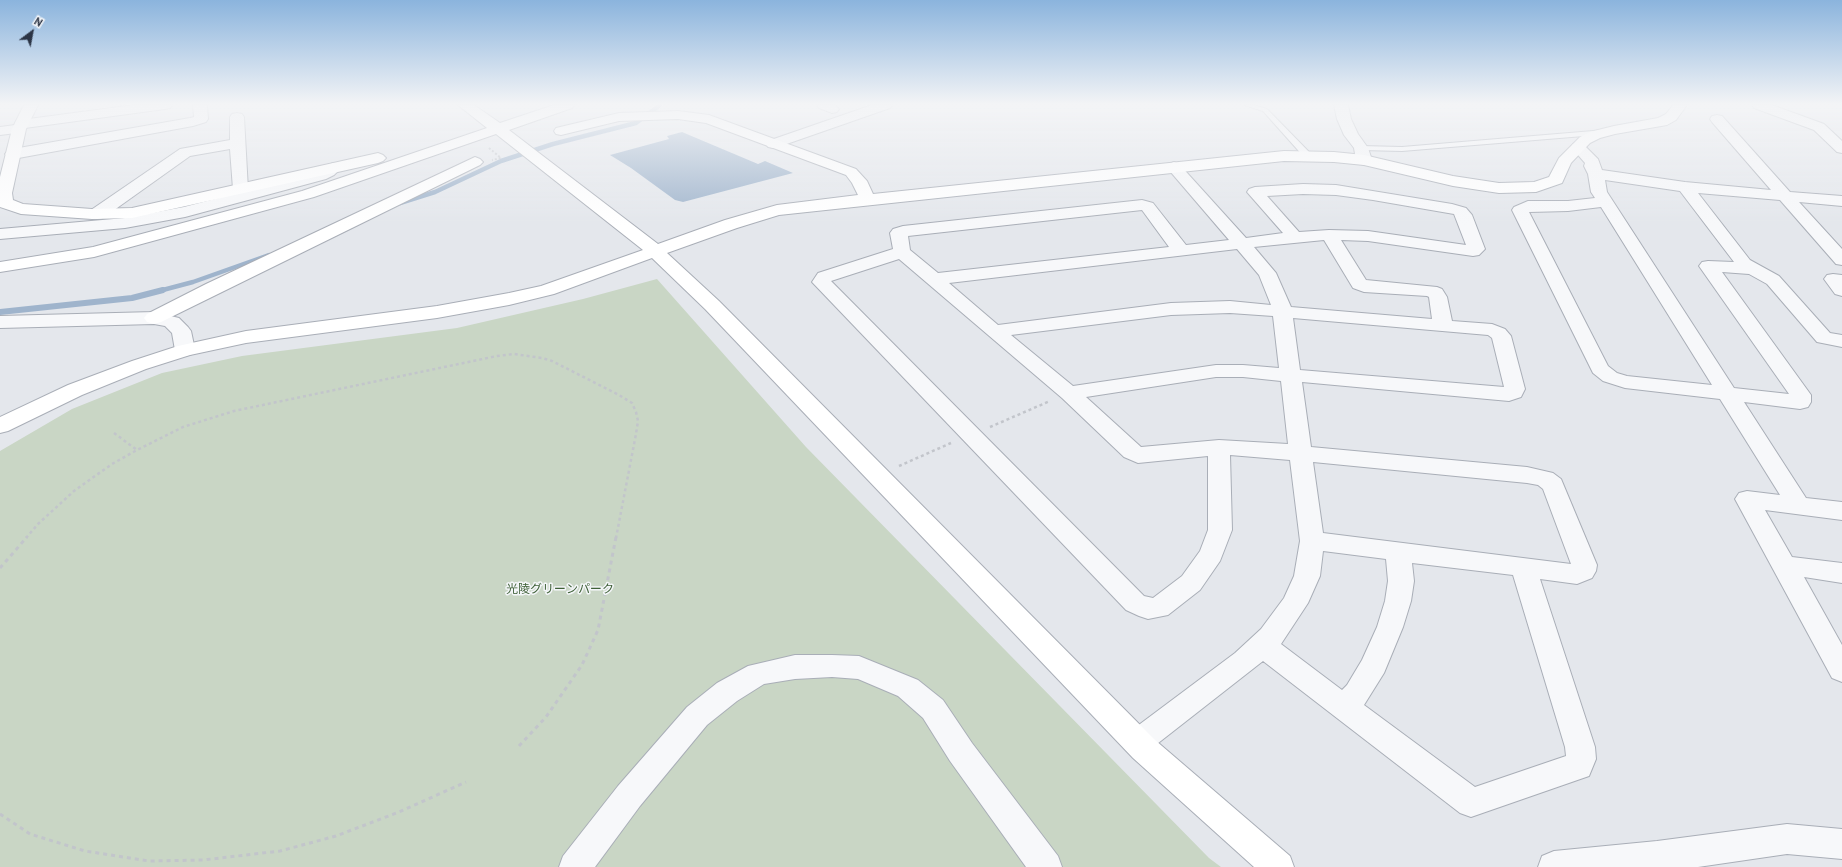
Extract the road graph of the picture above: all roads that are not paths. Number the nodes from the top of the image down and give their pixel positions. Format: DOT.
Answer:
graph roads {
  1 [pos="15,145"];
  2 [pos="61,145"];
  3 [pos="219,145"];
  4 [pos="237,145"];
  5 [pos="463,145"];
  6 [pos="517,145"];
  7 [pos="778,145"];
  8 [pos="1298,145"];
  9 [pos="1357,145"];
  10 [pos="1441,145"];
  11 [pos="1740,145"];
  12 [pos="1578,147"];
  13 [pos="13,154"];
  14 [pos="1362,154"];
  15 [pos="1308,156"];
  16 [pos="418,157"];
  17 [pos="475,162"];
  18 [pos="1174,167"];
  19 [pos="332,168"];
  20 [pos="1596,174"];
  21 [pos="1685,187"];
  22 [pos="241,189"];
  23 [pos="1784,196"];
  24 [pos="868,198"];
  25 [pos="1842,201"];
  26 [pos="1605,202"];
  27 [pos="3,205"];
  28 [pos="97,214"];
  29 [pos="0,234"];
  30 [pos="1329,235"];
  31 [pos="1295,237"];
  32 [pos="1240,243"];
  33 [pos="1181,251"];
  34 [pos="655,252"];
  35 [pos="902,252"];
  36 [pos="1842,260"];
  37 [pos="0,267"];
  38 [pos="1752,269"];
  39 [pos="934,279"];
  40 [pos="1842,280"];
  41 [pos="1842,290"];
  42 [pos="1282,312"];
  43 [pos="154,318"];
  44 [pos="9,322"];
  45 [pos="1443,326"];
  46 [pos="994,331"];
  47 [pos="0,336"];
  48 [pos="1842,341"];
  49 [pos="185,350"];
  50 [pos="1291,376"];
  51 [pos="1069,393"];
  52 [pos="1727,395"];
  53 [pos="0,426"];
  54 [pos="1219,447"];
  55 [pos="1302,454"];
  56 [pos="1799,506"];
  57 [pos="1842,511"];
  58 [pos="1312,541"];
  59 [pos="1398,552"];
  60 [pos="1784,565"];
  61 [pos="1524,567"];
  62 [pos="1842,573"];
  63 [pos="1262,645"];
  64 [pos="1842,670"];
  65 [pos="1344,707"];
  66 [pos="1138,742"];
  67 [pos="1842,844"];
  68 [pos="575,867"];
  69 [pos="1046,867"];
  70 [pos="1278,867"];
  71 [pos="1554,867"];
  1 -- 13 [label="street"];
  2 -- 13 [label="street"];
  3 -- 28 [label="street"];
  4 -- 22 [label="street"];
  5 -- 16 [label="street"];
  6 -- 34 [label="street"];
  7 -- 24 [label="street"];
  8 -- 15 [label="lane"];
  9 -- 14 [label="street"];
  10 -- 14 [label="lane"];
  11 -- 23 [label="street"];
  12 -- 14 [label="street"];
  12 -- 20 [label="street"];
  13 -- 27 [label="street"];
  14 -- 15 [label="street"];
  15 -- 18 [label="street"];
  16 -- 19 [label="street"];
  16 -- 37 [label="street"];
  17 -- 43 [label="street"];
  18 -- 24 [label="street"];
  18 -- 32 [label="street"];
  19 -- 22 [label="street"];
  19 -- 29 [label="street"];
  20 -- 21 [label="street"];
  20 -- 26 [label="street"];
  21 -- 23 [label="street"];
  21 -- 38 [label="street"];
  22 -- 28 [label="street"];
  23 -- 25 [label="street"];
  23 -- 36 [label="street"];
  24 -- 34 [label="street"];
  26 -- 52 [label="street"];
  26 -- 52 [label="street"];
  27 -- 28 [label="street"];
  30 -- 31 [label="street"];
  30 -- 31 [label="street"];
  30 -- 45 [label="street"];
  31 -- 32 [label="street"];
  32 -- 33 [label="street"];
  32 -- 42 [label="street"];
  33 -- 35 [label="street"];
  33 -- 39 [label="street"];
  34 -- 49 [label="street"];
  34 -- 66 [label="street"];
  35 -- 39 [label="street"];
  35 -- 54 [label="street"];
  38 -- 48 [label="street"];
  38 -- 52 [label="street"];
  39 -- 46 [label="street"];
  40 -- 41 [label="street"];
  42 -- 45 [label="street"];
  42 -- 46 [label="street"];
  42 -- 50 [label="street"];
  43 -- 44 [label="street"];
  43 -- 49 [label="street"];
  44 -- 47 [label="street"];
  45 -- 50 [label="street"];
  46 -- 51 [label="street"];
  49 -- 53 [label="street"];
  50 -- 51 [label="street"];
  50 -- 55 [label="street"];
  51 -- 54 [label="street"];
  52 -- 56 [label="street"];
  54 -- 55 [label="street"];
  55 -- 58 [label="street"];
  55 -- 61 [label="street"];
  56 -- 57 [label="street"];
  56 -- 60 [label="street"];
  58 -- 59 [label="street"];
  58 -- 63 [label="street"];
  59 -- 61 [label="street"];
  59 -- 65 [label="street"];
  60 -- 62 [label="street"];
  60 -- 64 [label="street"];
  61 -- 65 [label="street"];
  63 -- 65 [label="street"];
  63 -- 66 [label="street"];
  66 -- 70 [label="street"];
  67 -- 71 [label="street"];
  68 -- 69 [label="street"];
}
